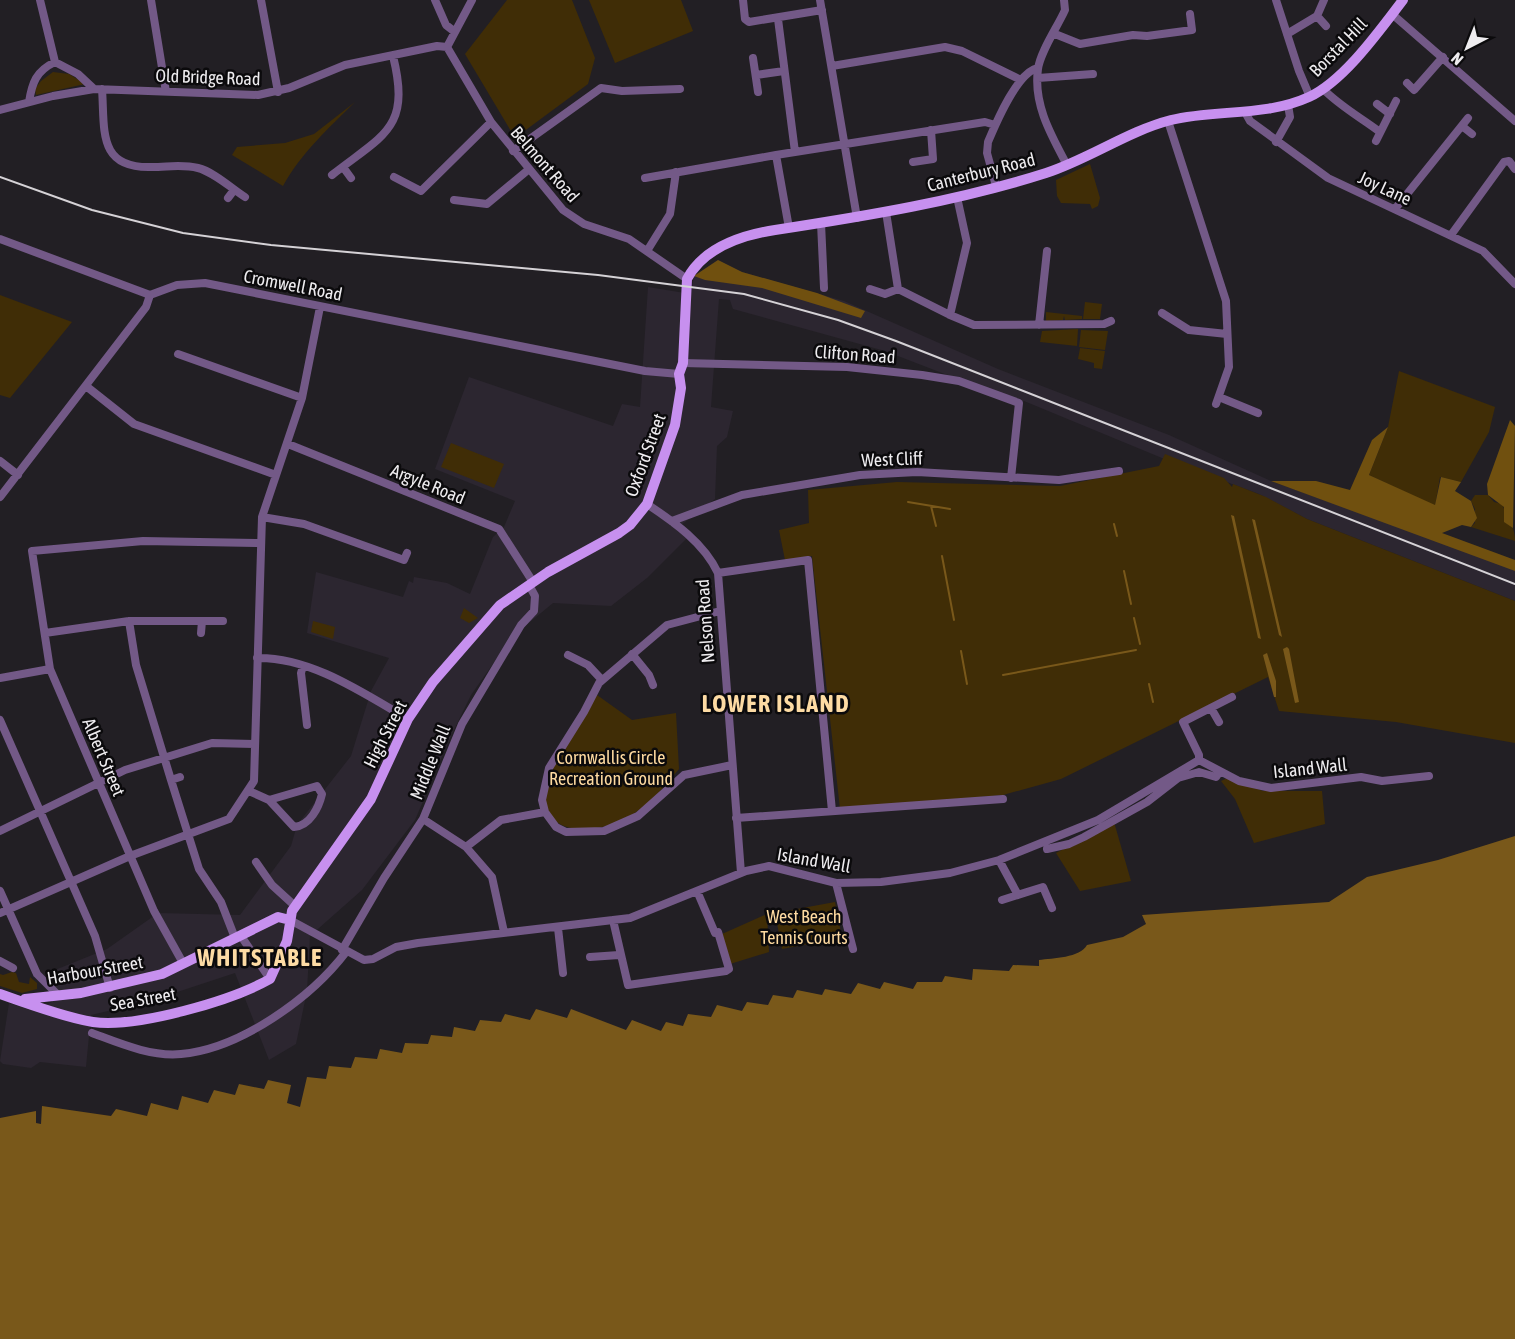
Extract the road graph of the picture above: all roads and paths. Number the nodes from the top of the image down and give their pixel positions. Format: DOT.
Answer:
graph roads {
  1 [pos="40,0"];
  2 [pos="151,0"];
  3 [pos="261,0"];
  4 [pos="435,0"];
  5 [pos="472,0"];
  6 [pos="743,0"];
  7 [pos="820,0"];
  8 [pos="1064,0"];
  9 [pos="1276,0"];
  10 [pos="1324,0"];
  11 [pos="1403,0"];
  12 [pos="822,10"];
  13 [pos="1190,14"];
  14 [pos="1392,14"];
  15 [pos="1317,16"];
  16 [pos="778,19"];
  17 [pos="1326,26"];
  18 [pos="455,32"];
  19 [pos="1055,34"];
  20 [pos="1287,34"];
  21 [pos="447,47"];
  22 [pos="393,56"];
  23 [pos="1443,57"];
  24 [pos="753,58"];
  25 [pos="55,62"];
  26 [pos="832,66"];
  27 [pos="1038,68"];
  28 [pos="784,71"];
  29 [pos="1093,74"];
  30 [pos="756,75"];
  31 [pos="1038,78"];
  32 [pos="1021,80"];
  33 [pos="1407,83"];
  34 [pos="98,89"];
  35 [pos="680,89"];
  36 [pos="1323,89"];
  37 [pos="166,92"];
  38 [pos="278,92"];
  39 [pos="758,92"];
  40 [pos="1310,97"];
  41 [pos="1396,101"];
  42 [pos="29,102"];
  43 [pos="1377,104"];
  44 [pos="1288,105"];
  45 [pos="0,110"];
  46 [pos="1245,112"];
  47 [pos="1390,114"];
  48 [pos="1468,118"];
  49 [pos="1168,121"];
  50 [pos="491,122"];
  51 [pos="1515,122"];
  52 [pos="995,125"];
  53 [pos="1462,126"];
  54 [pos="931,130"];
  55 [pos="1380,132"];
  56 [pos="1472,134"];
  57 [pos="1376,141"];
  58 [pos="1276,142"];
  59 [pos="845,144"];
  60 [pos="513,151"];
  61 [pos="795,152"];
  62 [pos="776,155"];
  63 [pos="914,162"];
  64 [pos="1067,165"];
  65 [pos="343,167"];
  66 [pos="1515,169"];
  67 [pos="528,170"];
  68 [pos="676,172"];
  69 [pos="332,175"];
  70 [pos="394,177"];
  71 [pos="351,178"];
  72 [pos="645,178"];
  73 [pos="996,186"];
  74 [pos="234,190"];
  75 [pos="245,196"];
  76 [pos="957,197"];
  77 [pos="228,198"];
  78 [pos="454,201"];
  79 [pos="1395,209"];
  80 [pos="886,212"];
  81 [pos="857,218"];
  82 [pos="821,223"];
  83 [pos="789,228"];
  84 [pos="1452,235"];
  85 [pos="0,239"];
  86 [pos="648,251"];
  87 [pos="1047,251"];
  88 [pos="687,279"];
  89 [pos="1515,284"];
  90 [pos="824,288"];
  91 [pos="870,289"];
  92 [pos="898,289"];
  93 [pos="150,295"];
  94 [pos="320,307"];
  95 [pos="1162,314"];
  96 [pos="950,315"];
  97 [pos="1111,321"];
  98 [pos="1039,325"];
  99 [pos="1227,334"];
  100 [pos="178,354"];
  101 [pos="681,369"];
  102 [pos="86,386"];
  103 [pos="302,398"];
  104 [pos="1258,413"];
  105 [pos="288,444"];
  106 [pos="0,461"];
  107 [pos="1119,471"];
  108 [pos="276,474"];
  109 [pos="18,475"];
  110 [pos="1011,478"];
  111 [pos="0,497"];
  112 [pos="647,504"];
  113 [pos="262,517"];
  114 [pos="672,521"];
  115 [pos="261,543"];
  116 [pos="407,553"];
  117 [pos="717,573"];
  118 [pos="531,584"];
  119 [pos="720,611"];
  120 [pos="129,621"];
  121 [pos="202,621"];
  122 [pos="223,621"];
  123 [pos="45,633"];
  124 [pos="201,633"];
  125 [pos="632,654"];
  126 [pos="568,655"];
  127 [pos="257,658"];
  128 [pos="303,666"];
  129 [pos="50,669"];
  130 [pos="0,678"];
  131 [pos="602,680"];
  132 [pos="653,685"];
  133 [pos="1232,697"];
  134 [pos="1211,708"];
  135 [pos="408,719"];
  136 [pos="0,720"];
  137 [pos="1219,722"];
  138 [pos="307,724"];
  139 [pos="254,744"];
  140 [pos="164,757"];
  141 [pos="1199,760"];
  142 [pos="732,765"];
  143 [pos="1220,771"];
  144 [pos="1429,776"];
  145 [pos="180,777"];
  146 [pos="171,780"];
  147 [pos="98,782"];
  148 [pos="249,791"];
  149 [pos="1003,799"];
  150 [pos="269,800"];
  151 [pos="42,811"];
  152 [pos="832,811"];
  153 [pos="544,812"];
  154 [pos="423,819"];
  155 [pos="736,819"];
  156 [pos="0,831"];
  157 [pos="191,833"];
  158 [pos="466,847"];
  159 [pos="1047,849"];
  160 [pos="130,856"];
  161 [pos="999,860"];
  162 [pos="256,862"];
  163 [pos="741,873"];
  164 [pos="72,881"];
  165 [pos="836,883"];
  166 [pos="0,891"];
  167 [pos="697,891"];
  168 [pos="1018,895"];
  169 [pos="1002,900"];
  170 [pos="295,906"];
  171 [pos="1052,908"];
  172 [pos="9,909"];
  173 [pos="0,913"];
  174 [pos="290,920"];
  175 [pos="613,920"];
  176 [pos="558,928"];
  177 [pos="504,932"];
  178 [pos="238,937"];
  179 [pos="853,949"];
  180 [pos="344,951"];
  181 [pos="619,955"];
  182 [pos="590,957"];
  183 [pos="0,961"];
  184 [pos="183,963"];
  185 [pos="13,968"];
  186 [pos="563,973"];
  187 [pos="270,980"];
  188 [pos="110,988"];
  189 [pos="0,994"];
  190 [pos="53,995"];
  191 [pos="19,1000"];
  192 [pos="51,1009"];
  193 [pos="92,1033"];
  1 -- 25 [label="street"];
  2 -- 37 [label="street"];
  3 -- 38 [label="street"];
  4 -- 18 [label="street"];
  5 -- 18 [label="street"];
  6 -- 16 [label="street"];
  7 -- 12 [label="street"];
  8 -- 19 [label="street"];
  9 -- 20 [label="street"];
  10 -- 15 [label="street"];
  11 -- 14 [label="main road, Borstal Hill"];
  12 -- 16 [label="street"];
  12 -- 26 [label="street"];
  13 -- 19 [label="street"];
  14 -- 23 [label="street"];
  14 -- 36 [label="main road, Borstal Hill"];
  15 -- 17 [label="street"];
  15 -- 20 [label="street"];
  16 -- 28 [label="street"];
  18 -- 21 [label="street"];
  19 -- 27 [label="street"];
  20 -- 40 [label="street"];
  21 -- 22 [label="street, Old Bridge Road"];
  21 -- 50 [label="street, Belmont Road"];
  22 -- 38 [label="street, Old Bridge Road"];
  22 -- 65 [label="street"];
  23 -- 33 [label="street"];
  23 -- 51 [label="street"];
  24 -- 30 [label="street"];
  25 -- 34 [label="street"];
  25 -- 42 [label="street"];
  26 -- 32 [label="street"];
  26 -- 59 [label="street"];
  27 -- 31 [label="street"];
  27 -- 32 [label="street"];
  28 -- 30 [label="street"];
  28 -- 61 [label="street"];
  29 -- 31 [label="street"];
  30 -- 39 [label="street"];
  31 -- 64 [label="street"];
  32 -- 52 [label="street"];
  34 -- 37 [label="street, Old Bridge Road"];
  34 -- 42 [label="street, Old Bridge Road"];
  34 -- 74 [label="street"];
  35 -- 60 [label="street"];
  36 -- 40 [label="main road, Borstal Hill"];
  36 -- 55 [label="street"];
  37 -- 38 [label="street, Old Bridge Road"];
  40 -- 44 [label="main road, Borstal Hill"];
  41 -- 47 [label="street"];
  42 -- 45 [label="street, Old Bridge Road"];
  43 -- 47 [label="street"];
  44 -- 46 [label="main road, Canterbury Road"];
  44 -- 58 [label="street"];
  46 -- 49 [label="main road, Canterbury Road"];
  46 -- 58 [label="street, Joy Lane"];
  47 -- 55 [label="street"];
  48 -- 53 [label="street"];
  49 -- 64 [label="main road, Canterbury Road"];
  49 -- 99 [label="street"];
  50 -- 60 [label="street, Belmont Road"];
  50 -- 70 [label="street"];
  52 -- 54 [label="street"];
  52 -- 73 [label="street"];
  53 -- 56 [label="street"];
  53 -- 79 [label="street"];
  54 -- 59 [label="street"];
  54 -- 63 [label="street"];
  55 -- 57 [label="street"];
  58 -- 79 [label="street, Joy Lane"];
  59 -- 61 [label="street"];
  59 -- 81 [label="street"];
  60 -- 67 [label="street, Belmont Road"];
  61 -- 62 [label="street"];
  62 -- 68 [label="street"];
  62 -- 83 [label="street"];
  64 -- 73 [label="main road, Canterbury Road"];
  65 -- 69 [label="street"];
  65 -- 71 [label="street"];
  66 -- 84 [label="street"];
  67 -- 78 [label="street"];
  67 -- 86 [label="street, Belmont Road"];
  68 -- 72 [label="street"];
  68 -- 86 [label="street"];
  73 -- 76 [label="main road, Canterbury Road"];
  74 -- 75 [label="street"];
  74 -- 77 [label="street"];
  76 -- 80 [label="main road, Canterbury Road"];
  76 -- 96 [label="street"];
  79 -- 84 [label="street, Joy Lane"];
  80 -- 81 [label="main road, Canterbury Road"];
  80 -- 92 [label="street"];
  81 -- 82 [label="main road, Canterbury Road"];
  82 -- 83 [label="main road, Canterbury Road"];
  82 -- 90 [label="street"];
  83 -- 88 [label="main road, Canterbury Road"];
  84 -- 89 [label="street, Joy Lane"];
  85 -- 93 [label="street"];
  86 -- 88 [label="street, Belmont Road"];
  87 -- 98 [label="street"];
  88 -- 101 [label="main road, Oxford Street"];
  91 -- 92 [label="street"];
  92 -- 96 [label="street"];
  93 -- 94 [label="street, Cromwell Road"];
  93 -- 102 [label="street"];
  94 -- 101 [label="street, Cromwell Road"];
  94 -- 103 [label="street"];
  95 -- 99 [label="street"];
  96 -- 98 [label="street"];
  97 -- 98 [label="street"];
  99 -- 104 [label="street"];
  100 -- 103 [label="street"];
  101 -- 110 [label="street, Clifton Road"];
  101 -- 112 [label="main road, Oxford Street"];
  102 -- 108 [label="street"];
  102 -- 109 [label="street"];
  103 -- 105 [label="street"];
  105 -- 108 [label="street"];
  105 -- 118 [label="street, Argyle Road"];
  106 -- 109 [label="street"];
  107 -- 110 [label="street, West Cliff"];
  108 -- 113 [label="street"];
  109 -- 111 [label="street"];
  110 -- 114 [label="street, West Cliff"];
  112 -- 114 [label="street, Nelson Road"];
  112 -- 118 [label="main road, Oxford Street"];
  113 -- 115 [label="street"];
  113 -- 116 [label="street"];
  114 -- 117 [label="street, Nelson Road"];
  115 -- 123 [label="street, Albert Street"];
  115 -- 127 [label="street"];
  117 -- 119 [label="street, Nelson Road"];
  117 -- 152 [label="street"];
  118 -- 135 [label="main road, High Street"];
  118 -- 154 [label="street, Middle Wall"];
  119 -- 125 [label="street"];
  119 -- 142 [label="street, Nelson Road"];
  120 -- 121 [label="street"];
  120 -- 123 [label="street"];
  120 -- 140 [label="street"];
  121 -- 122 [label="street"];
  121 -- 124 [label="street"];
  123 -- 129 [label="street, Albert Street"];
  125 -- 131 [label="street"];
  125 -- 132 [label="street"];
  126 -- 131 [label="street"];
  127 -- 128 [label="street"];
  127 -- 139 [label="street"];
  128 -- 135 [label="street"];
  128 -- 138 [label="street"];
  129 -- 130 [label="street"];
  129 -- 147 [label="street, Albert Street"];
  131 -- 153 [label="street"];
  133 -- 134 [label="street"];
  134 -- 137 [label="street"];
  134 -- 141 [label="street"];
  135 -- 170 [label="main road, High Street"];
  136 -- 151 [label="street"];
  139 -- 140 [label="street"];
  139 -- 148 [label="street"];
  140 -- 146 [label="street"];
  140 -- 147 [label="street"];
  141 -- 143 [label="street, Island Wall"];
  141 -- 161 [label="street, Island Wall"];
  142 -- 153 [label="street"];
  142 -- 155 [label="street, Nelson Road"];
  143 -- 144 [label="street, Island Wall"];
  143 -- 159 [label="street"];
  145 -- 146 [label="street"];
  146 -- 157 [label="street"];
  147 -- 151 [label="street"];
  147 -- 160 [label="street, Albert Street"];
  148 -- 150 [label="street"];
  148 -- 157 [label="street"];
  149 -- 152 [label="street"];
  150 -- 150 [label="street"];
  151 -- 156 [label="street"];
  151 -- 164 [label="street"];
  152 -- 155 [label="street"];
  153 -- 158 [label="street"];
  154 -- 158 [label="street"];
  154 -- 180 [label="street, Middle Wall"];
  155 -- 163 [label="street, Nelson Road"];
  157 -- 160 [label="street"];
  157 -- 178 [label="street"];
  158 -- 177 [label="street"];
  160 -- 164 [label="street"];
  160 -- 184 [label="street, Albert Street"];
  161 -- 165 [label="street, Island Wall"];
  161 -- 168 [label="street"];
  162 -- 170 [label="street"];
  163 -- 165 [label="street, Island Wall"];
  163 -- 167 [label="street, Island Wall"];
  164 -- 172 [label="street"];
  164 -- 188 [label="street"];
  165 -- 179 [label="street"];
  166 -- 172 [label="street"];
  167 -- 175 [label="street, Island Wall"];
  167 -- 181 [label="street"];
  168 -- 169 [label="street"];
  168 -- 171 [label="street"];
  170 -- 174 [label="main road, High Street"];
  172 -- 173 [label="street"];
  172 -- 190 [label="street"];
  174 -- 178 [label="main road, Harbour Street"];
  174 -- 180 [label="street, Island Wall"];
  174 -- 187 [label="main road, High Street"];
  175 -- 176 [label="street, Island Wall"];
  175 -- 181 [label="street"];
  176 -- 177 [label="street, Island Wall"];
  176 -- 186 [label="street"];
  177 -- 180 [label="street, Island Wall"];
  178 -- 184 [label="main road, Harbour Street"];
  178 -- 187 [label="street"];
  180 -- 193 [label="street, Middle Wall"];
  181 -- 182 [label="street"];
  183 -- 185 [label="street"];
  184 -- 188 [label="main road, Harbour Street"];
  187 -- 192 [label="main road, Sea Street"];
  188 -- 190 [label="main road, Harbour Street"];
  189 -- 191 [label="main road, Harbour Street"];
  190 -- 191 [label="main road, Harbour Street"];
  190 -- 192 [label="main road"];
  191 -- 192 [label="main road, Sea Street"];
}
